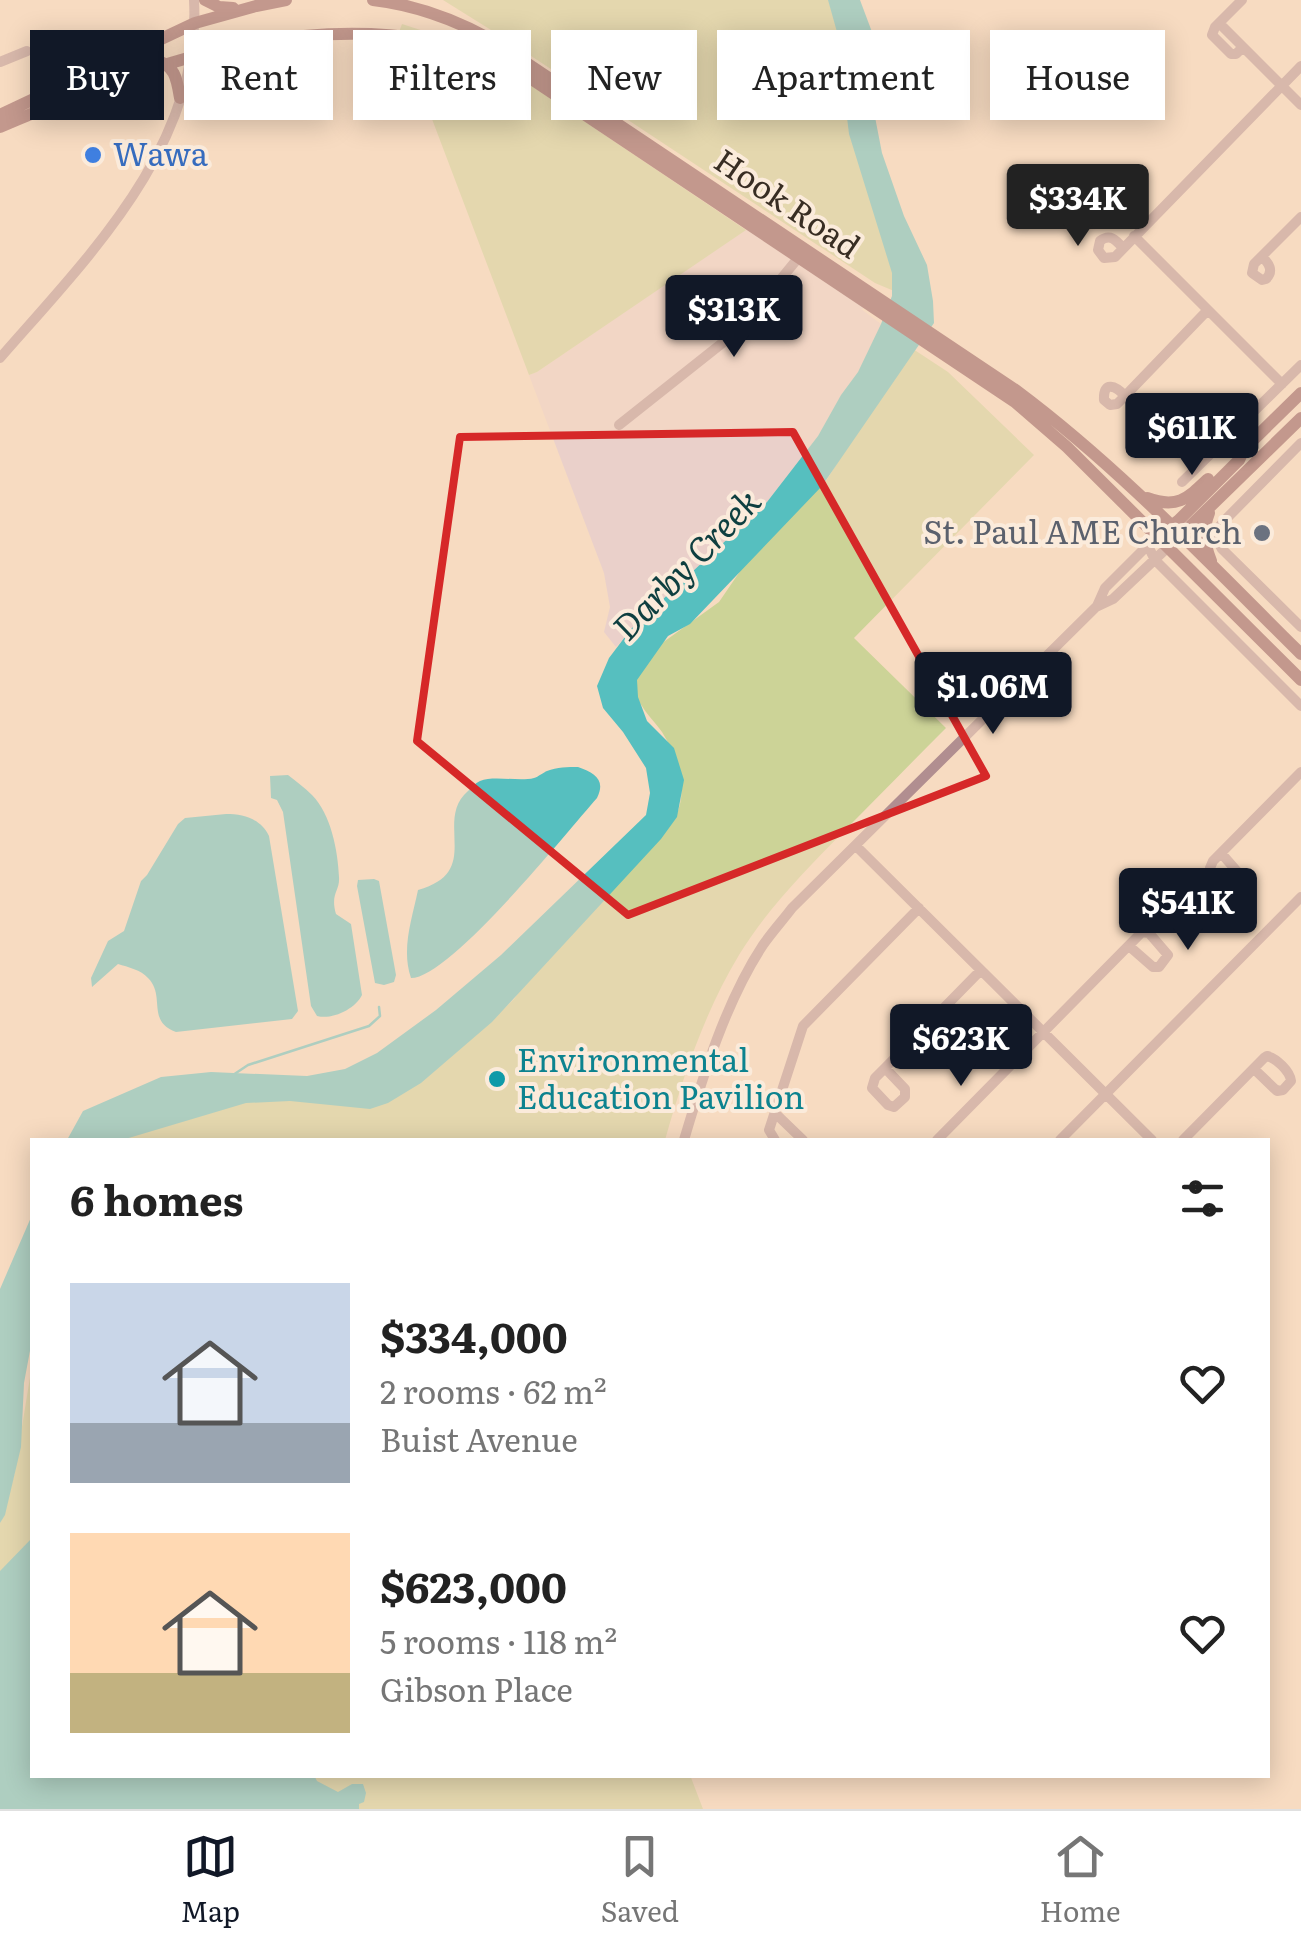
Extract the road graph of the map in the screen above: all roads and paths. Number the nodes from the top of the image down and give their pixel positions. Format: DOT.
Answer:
graph roads {
  1 [pos="194,0"];
  2 [pos="206,0"];
  3 [pos="286,0"];
  4 [pos="1242,0"];
  5 [pos="256,6"];
  6 [pos="373,7"];
  7 [pos="195,23"];
  8 [pos="195,30"];
  9 [pos="27,52"];
  10 [pos="0,62"];
  11 [pos="164,63"];
  12 [pos="1301,66"];
  13 [pos="184,82"];
  14 [pos="1282,86"];
  15 [pos="180,98"];
  16 [pos="1301,105"];
  17 [pos="30,114"];
  18 [pos="0,115"];
  19 [pos="0,127"];
  20 [pos="1301,217"];
  21 [pos="1134,236"];
  22 [pos="1124,248"];
  23 [pos="802,254"];
  24 [pos="1262,257"];
  25 [pos="1208,310"];
  26 [pos="943,347"];
  27 [pos="0,358"];
  28 [pos="1301,365"];
  29 [pos="1282,384"];
  30 [pos="1301,392"];
  31 [pos="1125,396"];
  32 [pos="1301,418"];
  33 [pos="1242,422"];
  34 [pos="619,425"];
  35 [pos="1258,436"];
  36 [pos="1301,443"];
  37 [pos="1244,449"];
  38 [pos="1182,482"];
  39 [pos="1136,493"];
  40 [pos="1212,507"];
  41 [pos="1176,531"];
  42 [pos="1152,541"];
  43 [pos="1168,548"];
  44 [pos="1155,560"];
  45 [pos="1214,568"];
  46 [pos="1096,607"];
  47 [pos="1301,627"];
  48 [pos="1301,654"];
  49 [pos="1301,680"];
  50 [pos="1301,706"];
  51 [pos="1301,772"];
  52 [pos="856,846"];
  53 [pos="1221,854"];
  54 [pos="1301,896"];
  55 [pos="919,908"];
  56 [pos="1128,946"];
  57 [pos="982,970"];
  58 [pos="1044,1032"];
  59 [pos="885,1068"];
  60 [pos="1254,1069"];
  61 [pos="1106,1093"];
  62 [pos="774,1112"];
  63 [pos="946,1137"];
  64 [pos="685,1138"];
  65 [pos="774,1138"];
  66 [pos="801,1138"];
  67 [pos="1062,1138"];
  68 [pos="1150,1138"];
  69 [pos="1186,1138"];
  1 -- 7 [label="street"];
  2 -- 5 [label="main road"];
  3 -- 5 [label="main road"];
  4 -- 14 [label="street"];
  5 -- 7 [label="main road"];
  6 -- 23 [label="main road, Hook Road"];
  7 -- 8 [label="street"];
  7 -- 18 [label="main road"];
  9 -- 10 [label="street"];
  11 -- 15 [label="main road"];
  12 -- 14 [label="street"];
  13 -- 15 [label="street"];
  14 -- 16 [label="street"];
  14 -- 21 [label="street"];
  15 -- 27 [label="street"];
  17 -- 19 [label="main road"];
  20 -- 24 [label="street"];
  21 -- 22 [label="street"];
  21 -- 25 [label="street"];
  23 -- 26 [label="main road, Hook Road"];
  23 -- 34 [label="street"];
  25 -- 29 [label="street"];
  25 -- 31 [label="street"];
  26 -- 39 [label="main road"];
  26 -- 42 [label="main road"];
  28 -- 29 [label="street"];
  29 -- 33 [label="street"];
  30 -- 35 [label="main road"];
  32 -- 40 [label="main road"];
  33 -- 35 [label="street"];
  33 -- 38 [label="street"];
  35 -- 37 [label="main road"];
  36 -- 47 [label="street"];
  37 -- 39 [label="main road"];
  37 -- 41 [label="main road"];
  39 -- 41 [label="main road"];
  40 -- 41 [label="main road"];
  40 -- 45 [label="main road"];
  41 -- 42 [label="main road"];
  41 -- 43 [label="main road"];
  41 -- 45 [label="main road"];
  42 -- 43 [label="main road"];
  42 -- 44 [label="street"];
  42 -- 46 [label="street"];
  43 -- 44 [label="street"];
  43 -- 49 [label="main road"];
  44 -- 46 [label="street"];
  44 -- 50 [label="street"];
  45 -- 48 [label="main road"];
  46 -- 52 [label="street"];
  51 -- 53 [label="street"];
  52 -- 55 [label="street"];
  52 -- 64 [label="street"];
  54 -- 61 [label="street"];
  55 -- 57 [label="street"];
  55 -- 62 [label="street"];
  56 -- 58 [label="street"];
  57 -- 58 [label="street"];
  57 -- 59 [label="street"];
  58 -- 61 [label="street"];
  58 -- 63 [label="street"];
  60 -- 69 [label="street"];
  61 -- 67 [label="street"];
  61 -- 68 [label="street"];
  62 -- 65 [label="street"];
  62 -- 66 [label="street"];
}
